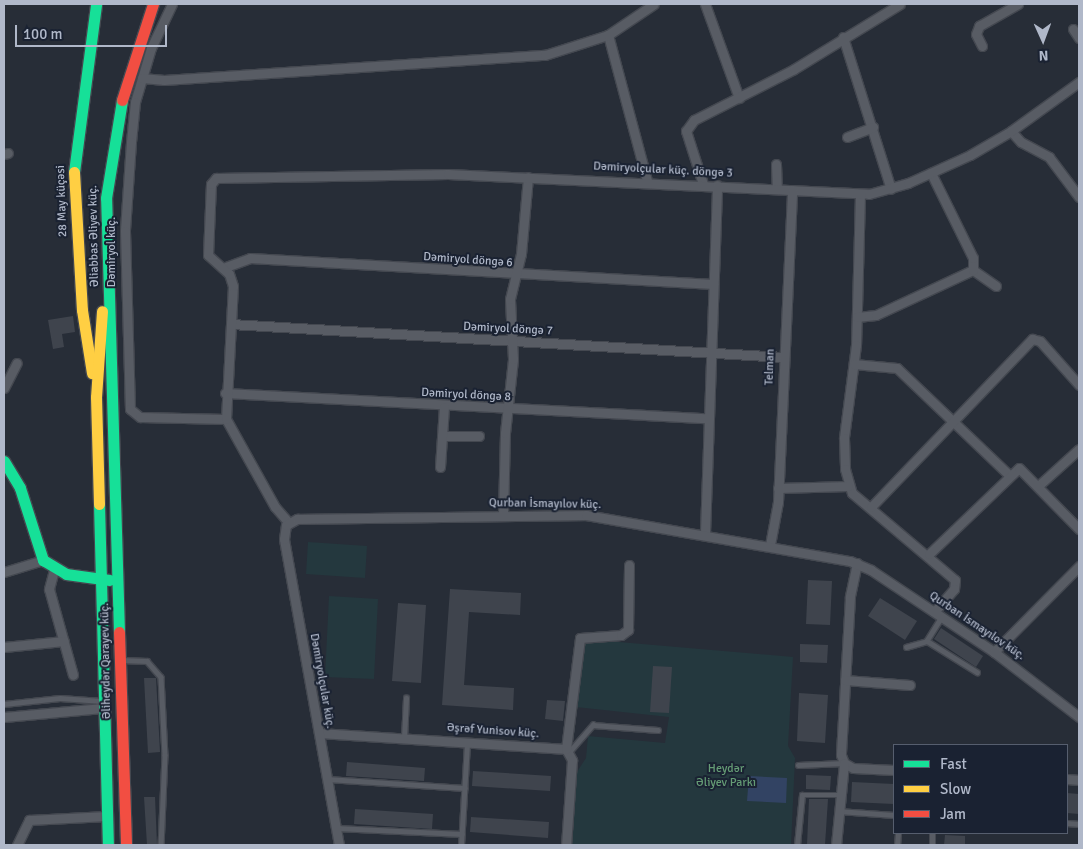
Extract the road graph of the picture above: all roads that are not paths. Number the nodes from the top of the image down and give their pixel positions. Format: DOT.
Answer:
graph roads {
  1 [pos="96,4"];
  2 [pos="147,4"];
  3 [pos="153,4"];
  4 [pos="172,4"];
  5 [pos="654,4"];
  6 [pos="705,4"];
  7 [pos="900,4"];
  8 [pos="1018,4"];
  9 [pos="1073,29"];
  10 [pos="608,35"];
  11 [pos="842,37"];
  12 [pos="1079,38"];
  13 [pos="982,46"];
  14 [pos="142,78"];
  15 [pos="1079,82"];
  16 [pos="740,98"];
  17 [pos="873,127"];
  18 [pos="1011,131"];
  19 [pos="847,138"];
  20 [pos="776,164"];
  21 [pos="931,173"];
  22 [pos="528,177"];
  23 [pos="647,181"];
  24 [pos="703,184"];
  25 [pos="717,185"];
  26 [pos="777,189"];
  27 [pos="891,189"];
  28 [pos="792,190"];
  29 [pos="860,194"];
  30 [pos="1079,197"];
  31 [pos="224,268"];
  32 [pos="973,270"];
  33 [pos="515,276"];
  34 [pos="713,284"];
  35 [pos="996,286"];
  36 [pos="82,310"];
  37 [pos="102,310"];
  38 [pos="857,317"];
  39 [pos="231,324"];
  40 [pos="511,343"];
  41 [pos="708,352"];
  42 [pos="783,357"];
  43 [pos="17,363"];
  44 [pos="854,364"];
  45 [pos="1079,385"];
  46 [pos="4,388"];
  47 [pos="225,393"];
  48 [pos="96,397"];
  49 [pos="444,407"];
  50 [pos="508,410"];
  51 [pos="705,418"];
  52 [pos="226,419"];
  53 [pos="953,422"];
  54 [pos="442,436"];
  55 [pos="479,436"];
  56 [pos="1079,449"];
  57 [pos="4,461"];
  58 [pos="440,467"];
  59 [pos="1009,475"];
  60 [pos="115,476"];
  61 [pos="848,486"];
  62 [pos="1038,486"];
  63 [pos="778,488"];
  64 [pos="871,507"];
  65 [pos="503,515"];
  66 [pos="289,523"];
  67 [pos="1079,529"];
  68 [pos="704,533"];
  69 [pos="770,545"];
  70 [pos="928,554"];
  71 [pos="43,560"];
  72 [pos="857,563"];
  73 [pos="629,565"];
  74 [pos="1079,566"];
  75 [pos="54,570"];
  76 [pos="4,572"];
  77 [pos="118,579"];
  78 [pos="101,580"];
  79 [pos="938,615"];
  80 [pos="64,641"];
  81 [pos="927,641"];
  82 [pos="4,647"];
  83 [pos="906,647"];
  84 [pos="994,652"];
  85 [pos="120,660"];
  86 [pos="977,672"];
  87 [pos="72,675"];
  88 [pos="845,680"];
  89 [pos="910,685"];
  90 [pos="406,698"];
  91 [pos="121,701"];
  92 [pos="4,704"];
  93 [pos="103,705"];
  94 [pos="1079,715"];
  95 [pos="4,717"];
  96 [pos="658,730"];
  97 [pos="319,733"];
  98 [pos="404,738"];
  99 [pos="467,742"];
  100 [pos="568,750"];
  101 [pos="844,763"];
  102 [pos="798,765"];
  103 [pos="893,770"];
  104 [pos="327,779"];
  105 [pos="465,788"];
  106 [pos="838,795"];
  107 [pos="838,812"];
  108 [pos="893,815"];
  109 [pos="107,816"];
  110 [pos="335,828"];
  111 [pos="462,834"];
  112 [pos="898,834"];
  113 [pos="17,845"];
  114 [pos="108,845"];
  115 [pos="126,845"];
  116 [pos="161,845"];
  117 [pos="339,845"];
  118 [pos="461,845"];
  119 [pos="566,845"];
  120 [pos="797,845"];
  121 [pos="836,845"];
  122 [pos="897,845"];
  1 -- 36 [label="main road, 28 May küçəsi"];
  2 -- 37 [label="main road, Dəmiryol küç."];
  3 -- 60 [label="main road, Əliabbas Əliyev küç."];
  4 -- 14 [label="street, Dəmiryol küç."];
  5 -- 10 [label="street"];
  6 -- 16 [label="street"];
  7 -- 11 [label="street"];
  8 -- 13 [label="street"];
  9 -- 12 [label="street"];
  10 -- 14 [label="street"];
  10 -- 23 [label="street"];
  11 -- 16 [label="street"];
  11 -- 17 [label="street"];
  14 -- 52 [label="street, Dəmiryol küç."];
  15 -- 18 [label="street, Dəmiryolçular küç. döngə 3"];
  16 -- 24 [label="street"];
  17 -- 19 [label="street"];
  17 -- 27 [label="street"];
  18 -- 21 [label="street, Dəmiryolçular küç. döngə 3"];
  18 -- 30 [label="street"];
  20 -- 26 [label="street"];
  21 -- 27 [label="street, Dəmiryolçular küç. döngə 3"];
  21 -- 32 [label="street"];
  22 -- 23 [label="street, Dəmiryolçular küç. döngə 3"];
  22 -- 31 [label="street, Dəmiryolçular küç. döngə 3"];
  22 -- 33 [label="street"];
  23 -- 24 [label="street, Dəmiryolçular küç. döngə 3"];
  24 -- 25 [label="street, Dəmiryolçular küç. döngə 3"];
  25 -- 26 [label="street, Dəmiryolçular küç. döngə 3"];
  25 -- 34 [label="street"];
  26 -- 28 [label="street, Dəmiryolçular küç. döngə 3"];
  27 -- 29 [label="street, Dəmiryolçular küç. döngə 3"];
  28 -- 29 [label="street, Dəmiryolçular küç. döngə 3"];
  28 -- 42 [label="street, Telman"];
  29 -- 38 [label="street"];
  31 -- 33 [label="street, Dəmiryol döngə 6"];
  31 -- 39 [label="street"];
  32 -- 35 [label="street"];
  32 -- 38 [label="street"];
  33 -- 34 [label="street, Dəmiryol döngə 6"];
  33 -- 40 [label="street"];
  34 -- 41 [label="street"];
  36 -- 37 [label="main road"];
  36 -- 48 [label="main road, 28 May küçəsi"];
  37 -- 48 [label="main road, Dəmiryol küç."];
  38 -- 44 [label="street"];
  39 -- 40 [label="street, Dəmiryol döngə 7"];
  39 -- 47 [label="street"];
  40 -- 41 [label="street, Dəmiryol döngə 7"];
  40 -- 50 [label="street"];
  41 -- 42 [label="street, Dəmiryol döngə 7"];
  41 -- 51 [label="street"];
  42 -- 63 [label="street, Telman"];
  43 -- 46 [label="street"];
  44 -- 53 [label="street"];
  44 -- 61 [label="street"];
  45 -- 53 [label="street"];
  47 -- 49 [label="street, Dəmiryol döngə 8"];
  47 -- 52 [label="street"];
  48 -- 60 [label="main road"];
  48 -- 78 [label="main road, Əliheydər Qarayev küç."];
  49 -- 50 [label="street, Dəmiryol döngə 8"];
  49 -- 54 [label="street"];
  50 -- 51 [label="street, Dəmiryol döngə 8"];
  50 -- 65 [label="street"];
  51 -- 68 [label="street"];
  52 -- 66 [label="street"];
  53 -- 59 [label="street"];
  53 -- 64 [label="street"];
  54 -- 55 [label="street"];
  54 -- 58 [label="street"];
  56 -- 62 [label="street"];
  57 -- 71 [label="main road"];
  59 -- 62 [label="street"];
  59 -- 70 [label="street"];
  60 -- 77 [label="main road, Əliheydər Qarayev küç."];
  61 -- 63 [label="street"];
  61 -- 64 [label="street"];
  62 -- 67 [label="street"];
  63 -- 69 [label="street, Telman"];
  64 -- 70 [label="street"];
  65 -- 66 [label="street, Qurban İsmayılov küç."];
  65 -- 68 [label="street, Qurban İsmayılov küç."];
  66 -- 97 [label="street, Dəmiryolçular küç."];
  68 -- 69 [label="street, Qurban İsmayılov küç."];
  69 -- 72 [label="street, Qurban İsmayılov küç."];
  70 -- 79 [label="street"];
  71 -- 75 [label="main road"];
  71 -- 76 [label="street"];
  72 -- 79 [label="street, Qurban İsmayılov küç."];
  72 -- 88 [label="street"];
  73 -- 100 [label="street"];
  74 -- 84 [label="street"];
  75 -- 78 [label="main road"];
  75 -- 80 [label="street"];
  77 -- 78 [label="main road"];
  77 -- 85 [label="main road, Əliheydər Qarayev küç."];
  78 -- 93 [label="main road, Əliheydər Qarayev küç."];
  79 -- 81 [label="lane"];
  79 -- 84 [label="street, Qurban İsmayılov küç."];
  80 -- 82 [label="street"];
  80 -- 87 [label="street"];
  81 -- 83 [label="lane"];
  81 -- 86 [label="lane"];
  84 -- 94 [label="street, Qurban İsmayılov küç."];
  85 -- 91 [label="main road, Əliheydər Qarayev küç."];
  85 -- 116 [label="lane"];
  88 -- 89 [label="street"];
  88 -- 101 [label="street"];
  90 -- 98 [label="lane"];
  91 -- 93 [label="main road"];
  91 -- 115 [label="main road, Əliheydər Qarayev küç."];
  92 -- 93 [label="lane"];
  93 -- 95 [label="street"];
  93 -- 109 [label="main road, Əliheydər Qarayev küç."];
  96 -- 100 [label="lane"];
  97 -- 98 [label="street, Əşrəf Yunisov küç."];
  97 -- 104 [label="street, Dəmiryolçular küç."];
  98 -- 99 [label="street, Əşrəf Yunisov küç."];
  99 -- 100 [label="street, Əşrəf Yunisov küç."];
  99 -- 105 [label="lane"];
  100 -- 119 [label="street"];
  101 -- 102 [label="lane"];
  101 -- 103 [label="street"];
  101 -- 106 [label="street"];
  104 -- 105 [label="lane"];
  104 -- 110 [label="street, Dəmiryolçular küç."];
  105 -- 111 [label="lane"];
  106 -- 107 [label="street"];
  106 -- 120 [label="lane"];
  107 -- 108 [label="lane"];
  107 -- 121 [label="street"];
  109 -- 113 [label="street"];
  109 -- 114 [label="main road, Əliheydər Qarayev küç."];
  110 -- 111 [label="lane"];
  110 -- 117 [label="street, Dəmiryolçular küç."];
  111 -- 118 [label="lane"];
  112 -- 122 [label="lane"];
}
